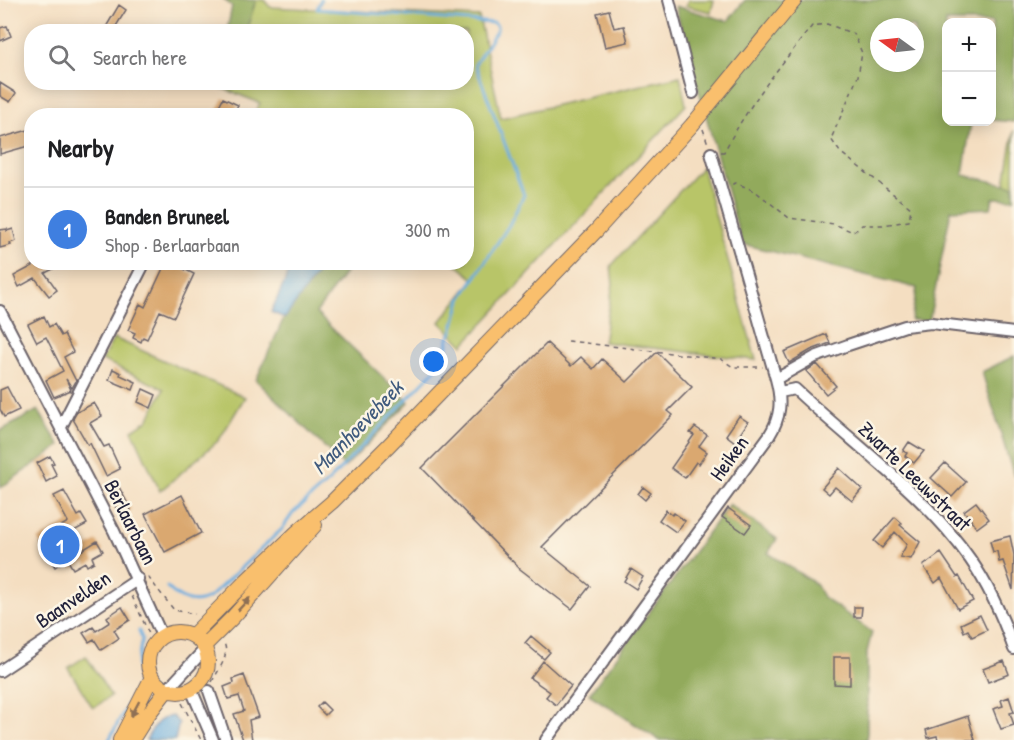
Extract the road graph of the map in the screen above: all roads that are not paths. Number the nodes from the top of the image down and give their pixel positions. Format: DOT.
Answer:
graph roads {
  1 [pos="669,0"];
  2 [pos="795,0"];
  3 [pos="693,93"];
  4 [pos="711,153"];
  5 [pos="141,270"];
  6 [pos="0,311"];
  7 [pos="1014,333"];
  8 [pos="776,379"];
  9 [pos="780,392"];
  10 [pos="61,427"];
  11 [pos="332,502"];
  12 [pos="138,579"];
  13 [pos="193,635"];
  14 [pos="162,636"];
  15 [pos="204,648"];
  16 [pos="1014,649"];
  17 [pos="0,671"];
  18 [pos="152,677"];
  19 [pos="191,689"];
  20 [pos="166,690"];
  21 [pos="209,692"];
  22 [pos="120,740"];
  23 [pos="132,740"];
  24 [pos="213,740"];
  25 [pos="226,740"];
  26 [pos="546,740"];
  1 -- 3 [label="street"];
  2 -- 11 [label="main road, bridge"];
  4 -- 8 [label="street, Heiken"];
  5 -- 10 [label="street"];
  6 -- 10 [label="street, Berlaarbaan"];
  7 -- 8 [label="street"];
  8 -- 9 [label="street, Heiken"];
  9 -- 16 [label="street, Zwarte Leeuwstraat"];
  9 -- 26 [label="street, Heiken"];
  10 -- 12 [label="street, Berlaarbaan"];
  11 -- 13 [label="main road"];
  15 -- 11 [label="main road, one-way"];
  12 -- 14 [label="street, Berlaarbaan"];
  12 -- 17 [label="street, Baanvelden"];
  13 -- 14 [label="main road"];
  13 -- 15 [label="main road"];
  14 -- 18 [label="main road"];
  15 -- 19 [label="main road"];
  15 -- 20 [label="street"];
  18 -- 20 [label="main road"];
  18 -- 22 [label="main road, one-way"];
  19 -- 20 [label="main road"];
  19 -- 24 [label="street"];
  20 -- 23 [label="main road"];
  21 -- 25 [label="street"];
}
